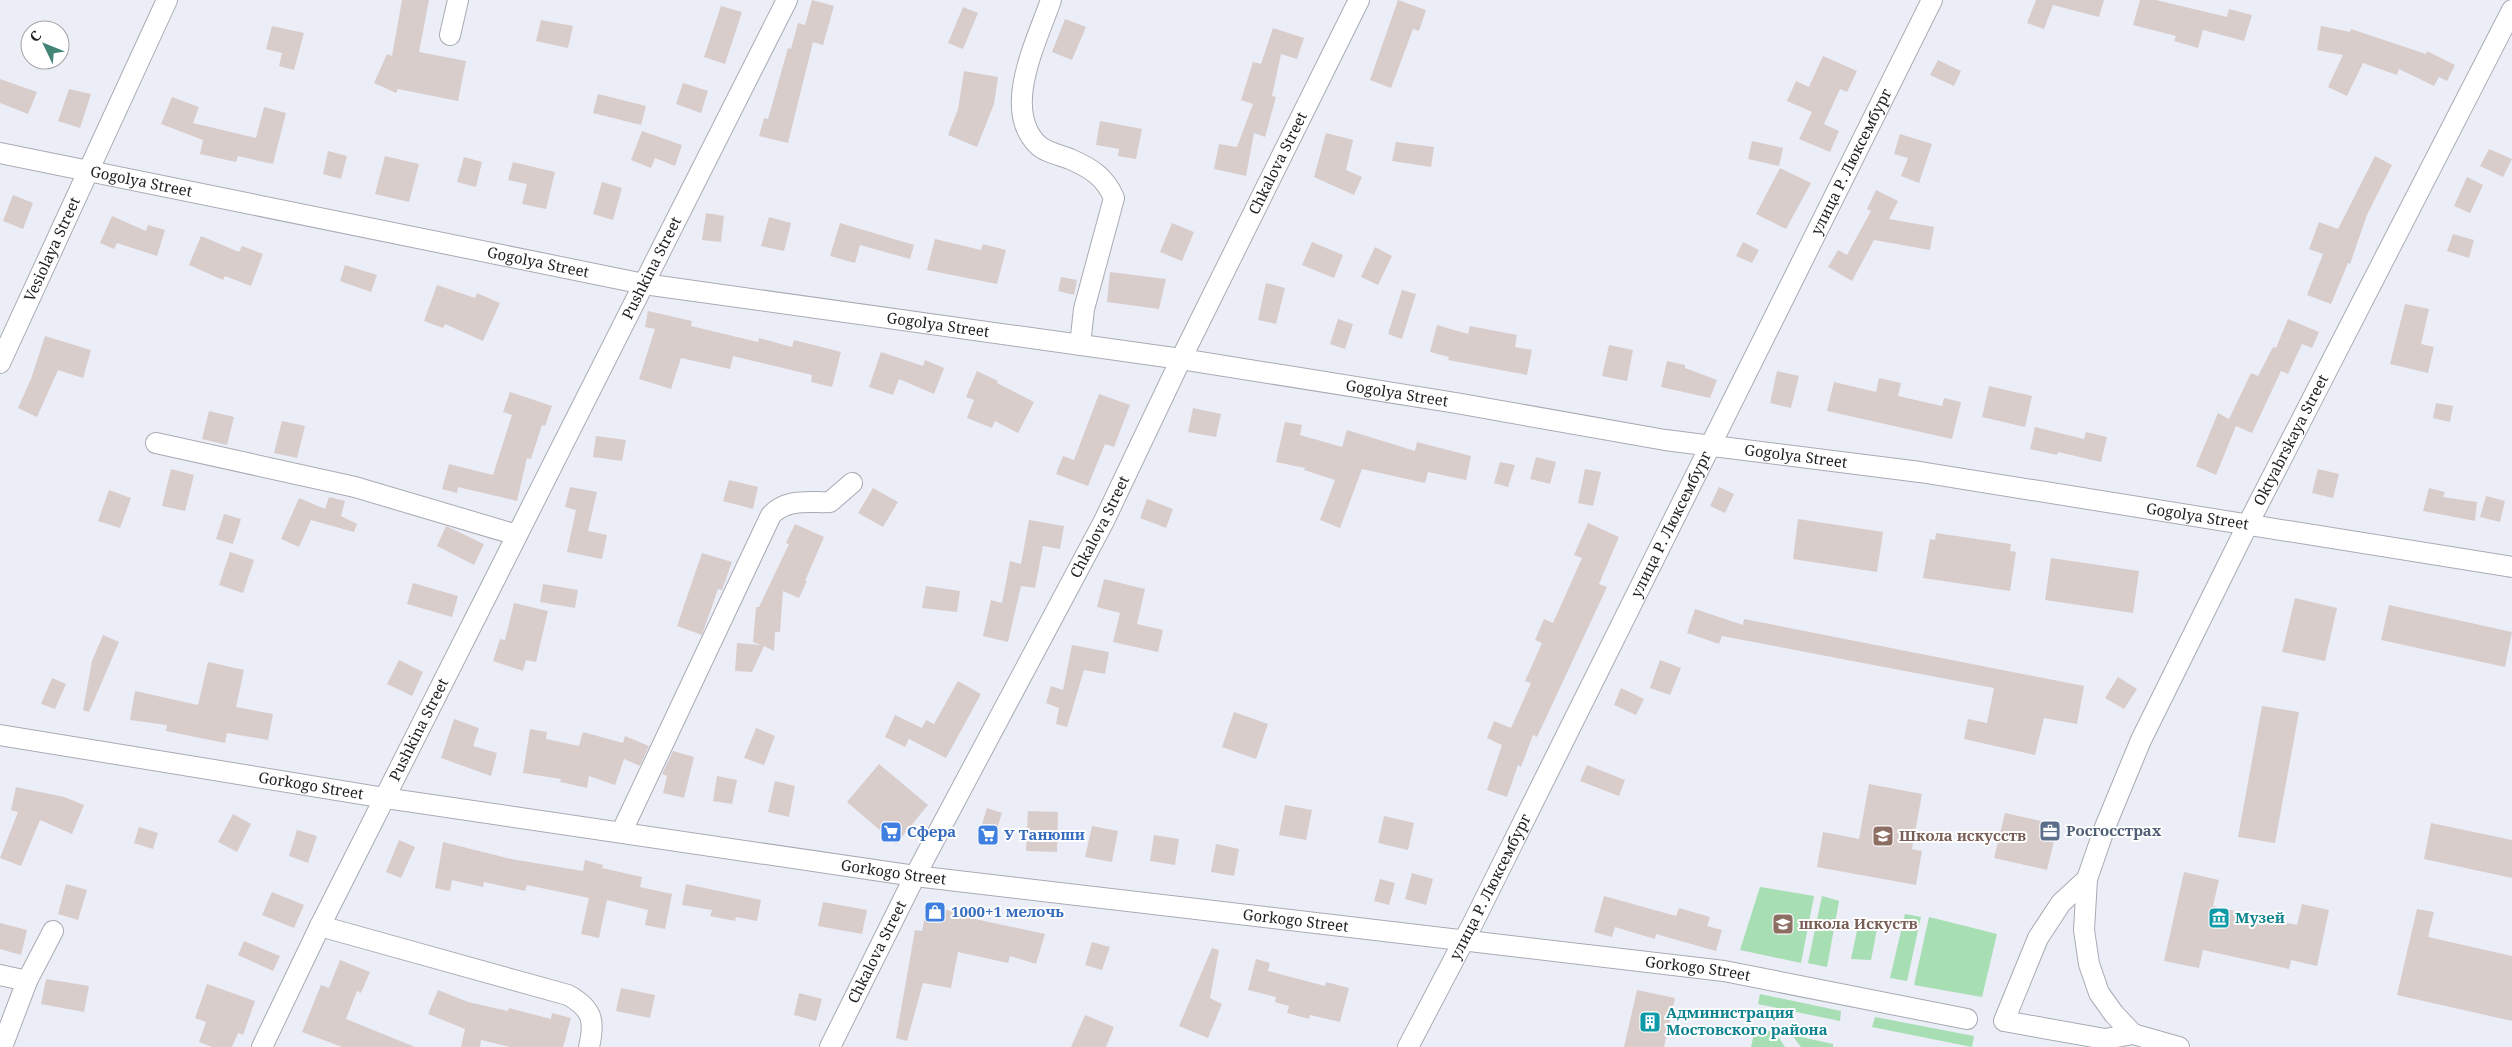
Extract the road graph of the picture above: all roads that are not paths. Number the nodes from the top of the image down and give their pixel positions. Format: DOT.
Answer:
graph roads {
  1 [pos="167,0"];
  2 [pos="458,0"];
  3 [pos="787,0"];
  4 [pos="1050,0"];
  5 [pos="1358,0"];
  6 [pos="1932,0"];
  7 [pos="2512,10"];
  8 [pos="450,35"];
  9 [pos="0,153"];
  10 [pos="88,173"];
  11 [pos="644,284"];
  12 [pos="1080,345"];
  13 [pos="1181,359"];
  14 [pos="0,363"];
  15 [pos="156,443"];
  16 [pos="1713,445"];
  17 [pos="852,483"];
  18 [pos="2248,524"];
  19 [pos="517,535"];
  20 [pos="2512,567"];
  21 [pos="0,735"];
  22 [pos="385,798"];
  23 [pos="622,831"];
  24 [pos="915,876"];
  25 [pos="2087,879"];
  26 [pos="320,926"];
  27 [pos="53,931"];
  28 [pos="1462,942"];
  29 [pos="0,975"];
  30 [pos="27,981"];
  31 [pos="1967,1019"];
  32 [pos="2133,1034"];
  33 [pos="2,1047"];
  34 [pos="262,1047"];
  35 [pos="589,1047"];
  36 [pos="830,1047"];
  37 [pos="1408,1047"];
  38 [pos="2179,1047"];
  1 -- 10 [label="street, Vesiolaya Street"];
  2 -- 8 [label="street"];
  3 -- 11 [label="street, Pushkina Street"];
  4 -- 12 [label="street"];
  5 -- 13 [label="street, Chkalova Street"];
  6 -- 16 [label="street, улица Р. Люксембург"];
  7 -- 18 [label="street, Oktyabrskaya Street"];
  9 -- 10 [label="street, Gogolya Street"];
  10 -- 11 [label="street, Gogolya Street"];
  10 -- 14 [label="street, Vesiolaya Street"];
  11 -- 12 [label="street, Gogolya Street"];
  11 -- 19 [label="street, Pushkina Street"];
  12 -- 13 [label="street, Gogolya Street"];
  13 -- 16 [label="street, Gogolya Street"];
  13 -- 24 [label="street, Chkalova Street"];
  15 -- 19 [label="street"];
  16 -- 18 [label="street, Gogolya Street"];
  16 -- 28 [label="street, улица Р. Люксембург"];
  17 -- 23 [label="street"];
  18 -- 20 [label="street, Gogolya Street"];
  18 -- 25 [label="street, Oktyabrskaya Street"];
  19 -- 22 [label="street, Pushkina Street"];
  21 -- 22 [label="street, Gorkogo Street"];
  22 -- 23 [label="street, Gorkogo Street"];
  22 -- 26 [label="street, Pushkina Street"];
  23 -- 24 [label="street, Gorkogo Street"];
  24 -- 28 [label="street, Gorkogo Street"];
  24 -- 36 [label="street, Chkalova Street"];
  25 -- 32 [label="street, Oktyabrskaya Street"];
  25 -- 32 [label="street, Oktyabrskaya Street"];
  26 -- 34 [label="street, Pushkina Street"];
  26 -- 35 [label="street"];
  27 -- 30 [label="street"];
  28 -- 31 [label="street, Gorkogo Street"];
  28 -- 37 [label="street, улица Р. Люксембург"];
  29 -- 30 [label="street"];
  30 -- 33 [label="street"];
  32 -- 38 [label="street"];
}
